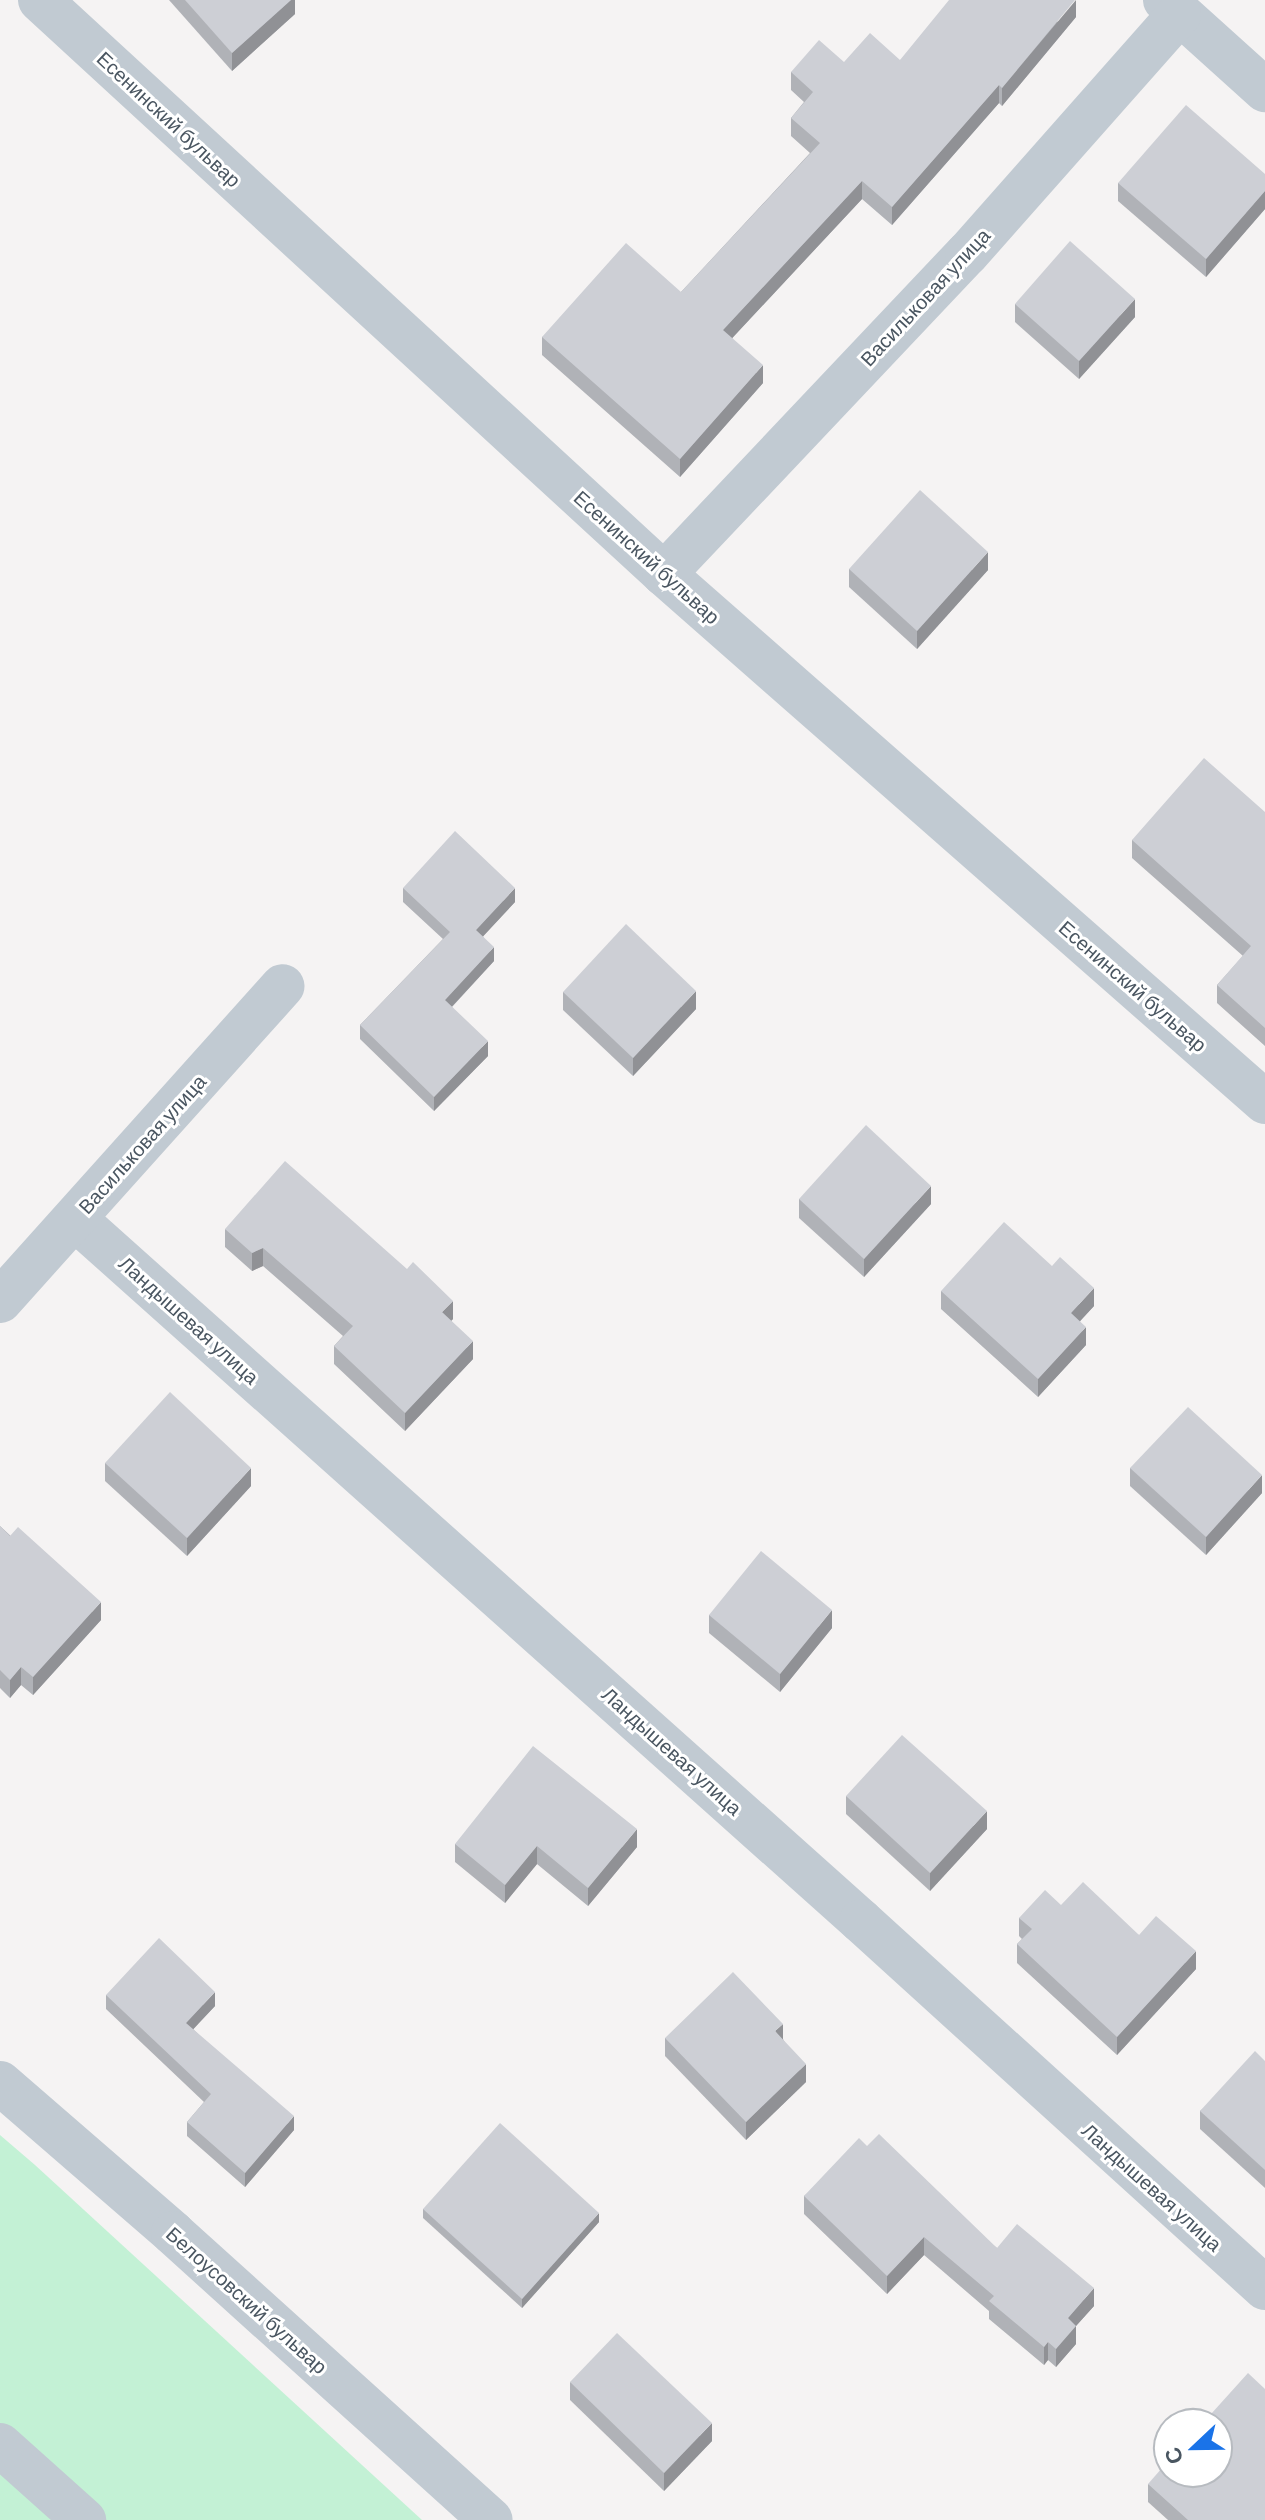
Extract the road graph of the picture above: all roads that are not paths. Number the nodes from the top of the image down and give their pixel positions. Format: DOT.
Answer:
graph roads {
  1 [pos="40,0"];
  2 [pos="1172,7"];
  3 [pos="1265,90"];
  4 [pos="664,574"];
  5 [pos="283,986"];
  6 [pos="1265,1102"];
  7 [pos="75,1219"];
  8 [pos="0,1301"];
  9 [pos="0,2083"];
  10 [pos="1265,2288"];
  11 [pos="0,2445"];
  12 [pos="84,2520"];
  13 [pos="491,2520"];
  1 -- 4 [label="street, Есенинский бульвар"];
  2 -- 3 [label="street"];
  2 -- 4 [label="street, Васильковая улица"];
  4 -- 6 [label="street, Есенинский бульвар"];
  5 -- 7 [label="street, Васильковая улица"];
  7 -- 8 [label="street, Васильковая улица"];
  7 -- 10 [label="street, Ландышевая улица"];
  9 -- 13 [label="street, Белоусовский бульвар"];
  11 -- 12 [label="street"];
}
